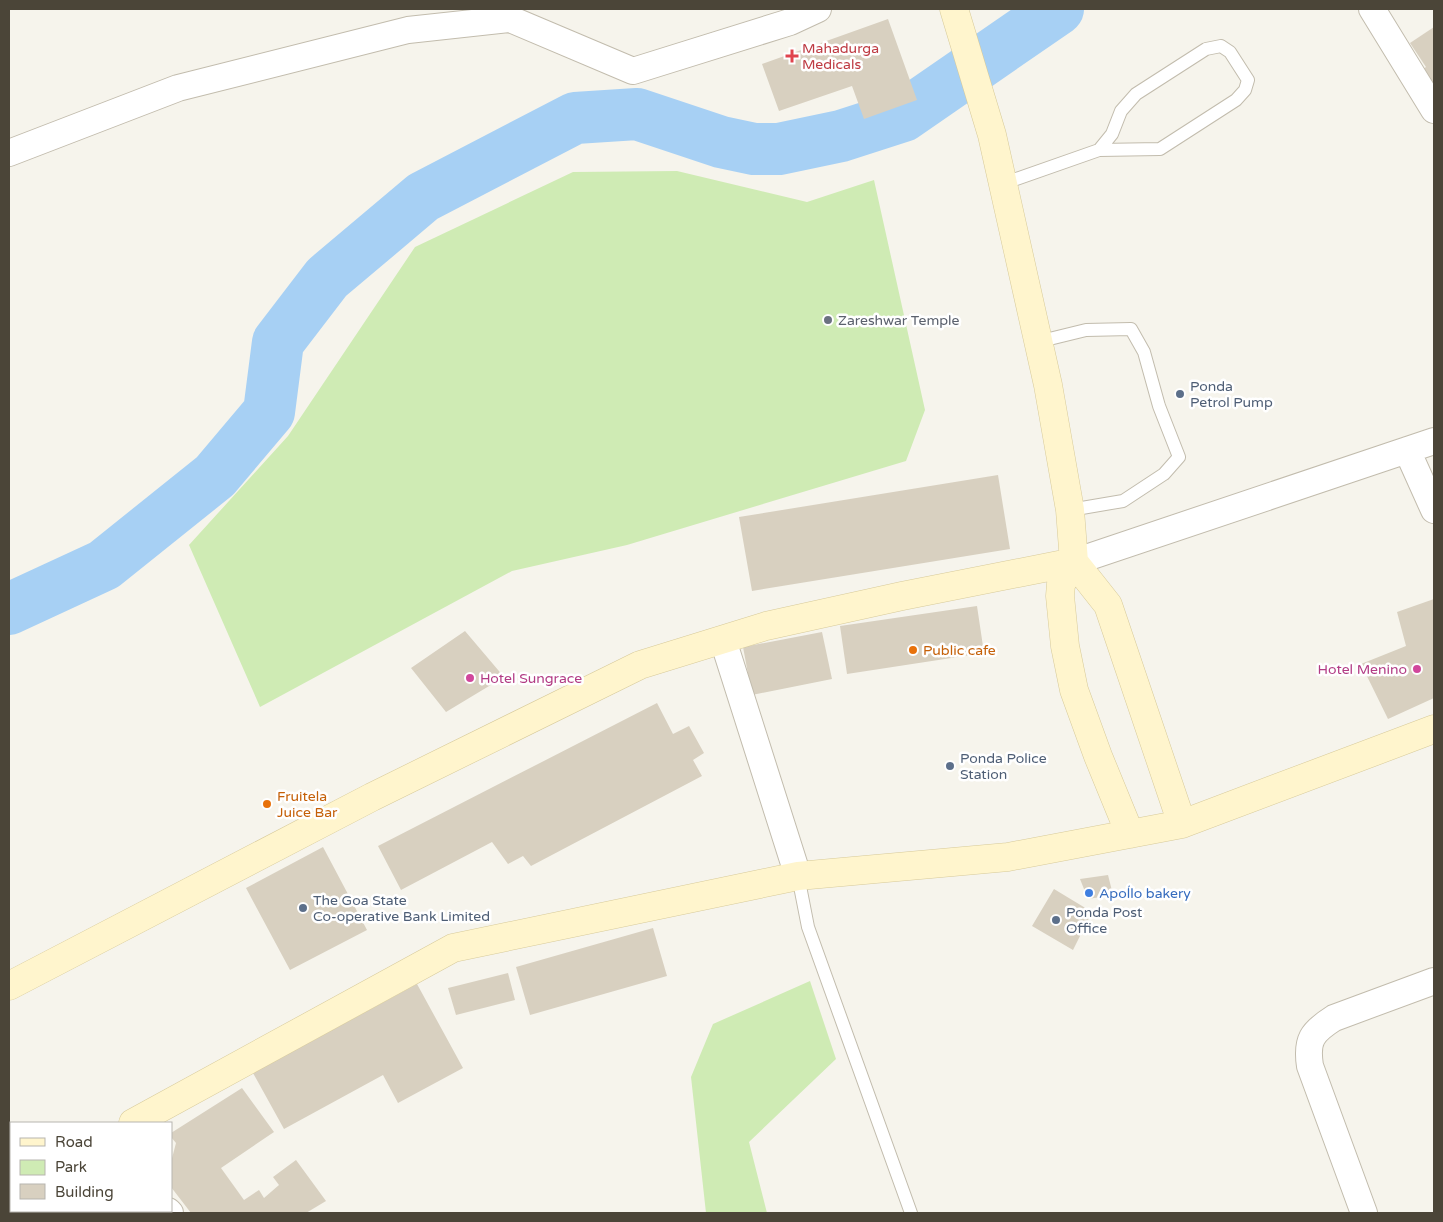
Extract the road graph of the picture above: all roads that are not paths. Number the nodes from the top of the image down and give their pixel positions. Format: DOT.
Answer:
graph roads {
  1 [pos="818,9"];
  2 [pos="954,9"];
  3 [pos="1372,9"];
  4 [pos="509,14"];
  5 [pos="1434,110"];
  6 [pos="1099,150"];
  7 [pos="9,153"];
  8 [pos="1002,184"];
  9 [pos="1037,342"];
  10 [pos="1434,441"];
  11 [pos="1406,450"];
  12 [pos="1070,510"];
  13 [pos="1434,510"];
  14 [pos="1074,562"];
  15 [pos="722,640"];
  16 [pos="1434,729"];
  17 [pos="1182,824"];
  18 [pos="1130,834"];
  19 [pos="798,876"];
  20 [pos="1434,980"];
  21 [pos="9,986"];
  22 [pos="135,1122"];
  23 [pos="911,1213"];
  24 [pos="1364,1213"];
  1 -- 4 [label="street"];
  2 -- 8 [label="main road"];
  3 -- 5 [label="street"];
  4 -- 7 [label="street"];
  6 -- 6 [label="lane"];
  6 -- 8 [label="lane"];
  8 -- 9 [label="main road"];
  9 -- 12 [label="main road"];
  9 -- 12 [label="lane"];
  10 -- 11 [label="street"];
  11 -- 13 [label="street"];
  11 -- 14 [label="street"];
  12 -- 14 [label="main road"];
  14 -- 15 [label="main road"];
  14 -- 17 [label="main road"];
  14 -- 18 [label="main road"];
  15 -- 19 [label="street"];
  15 -- 21 [label="main road"];
  16 -- 17 [label="main road"];
  17 -- 18 [label="main road"];
  18 -- 19 [label="main road"];
  19 -- 22 [label="main road"];
  19 -- 23 [label="lane"];
  20 -- 24 [label="street"];
}
